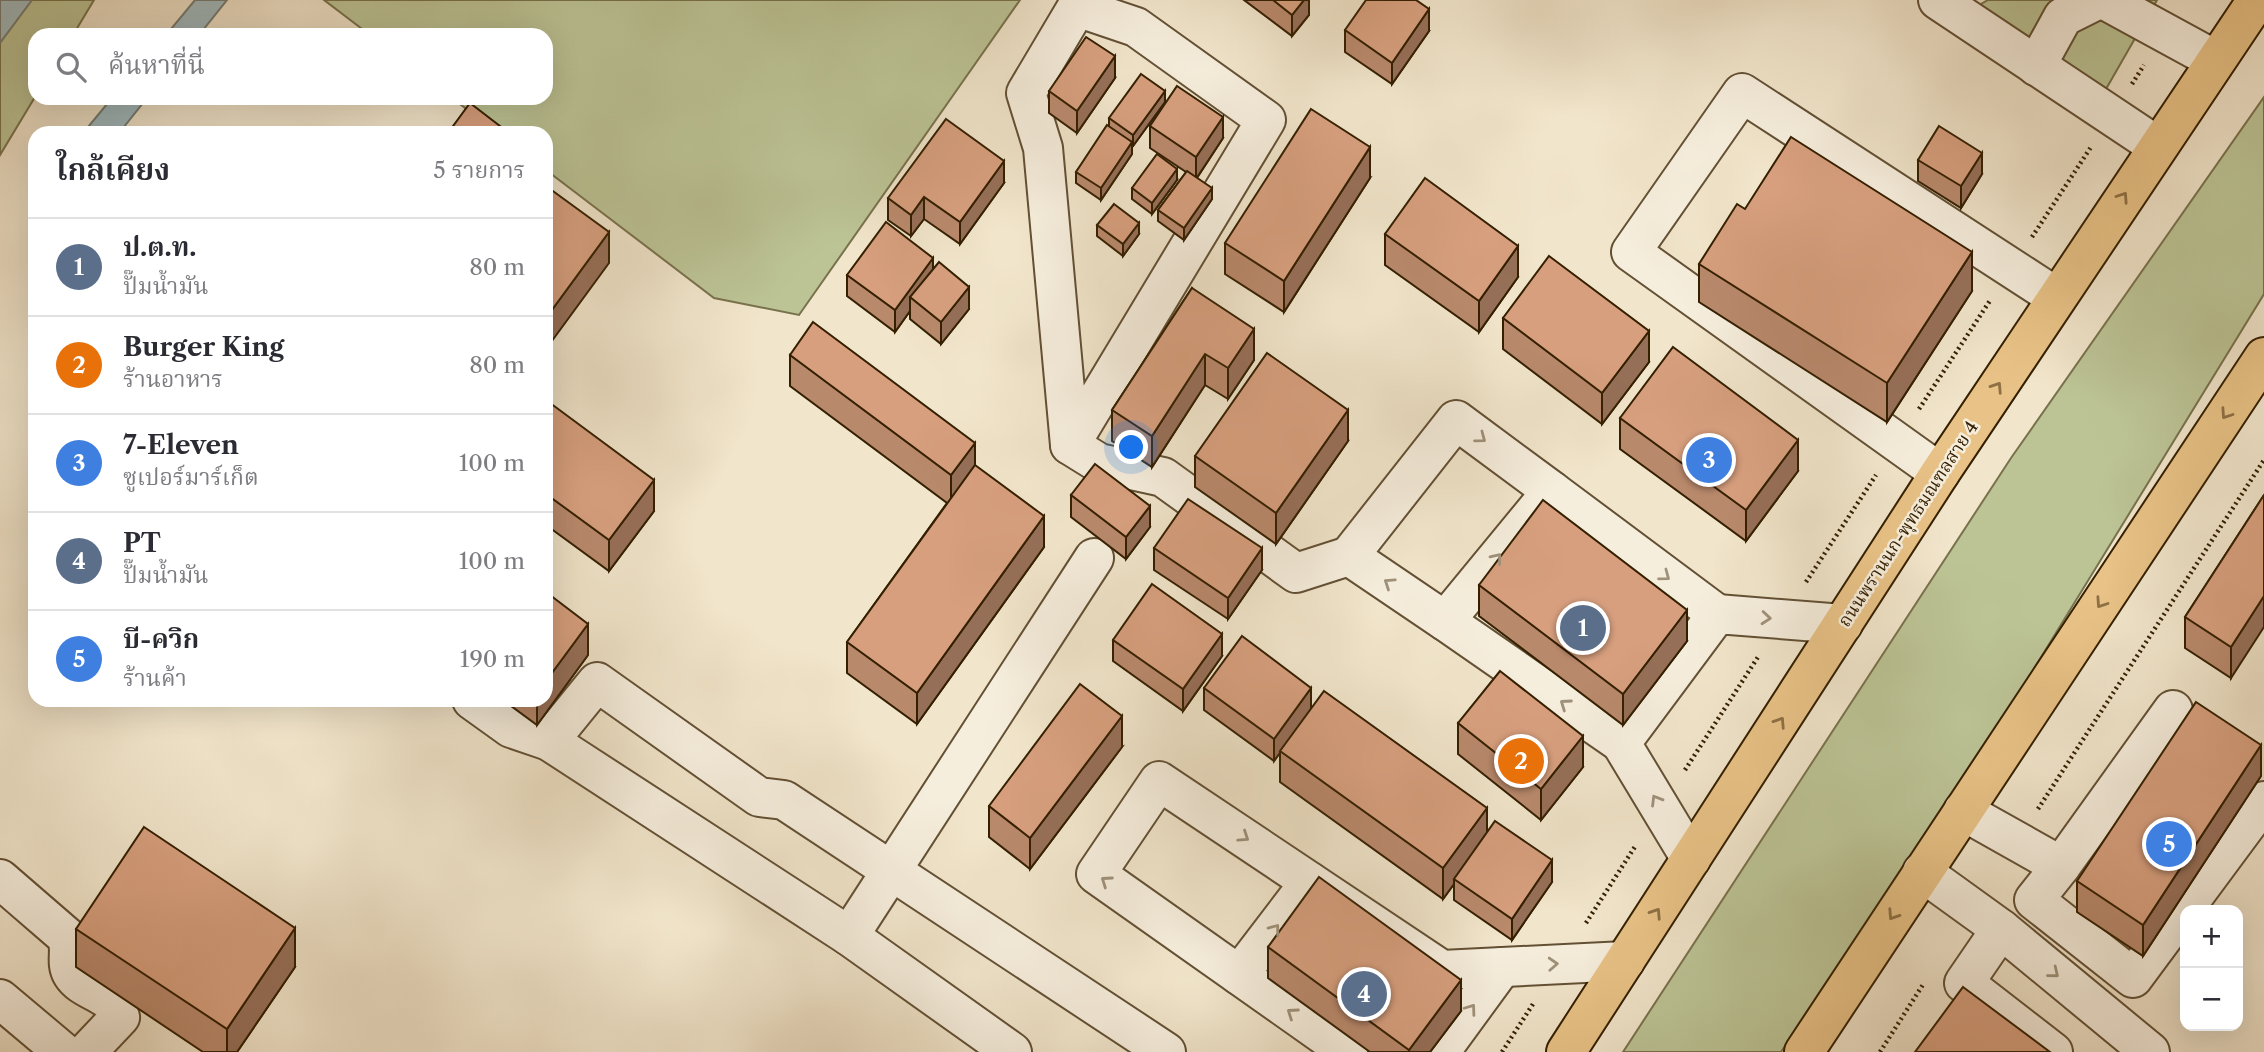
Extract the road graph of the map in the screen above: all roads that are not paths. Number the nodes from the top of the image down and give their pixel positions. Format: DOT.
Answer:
graph roads {
  1 [pos="1938,0"];
  2 [pos="2096,0"];
  3 [pos="2105,0"];
  4 [pos="2257,0"];
  5 [pos="2056,8"];
  6 [pos="2215,60"];
  7 [pos="2036,66"];
  8 [pos="2157,146"];
  9 [pos="2056,297"];
  10 [pos="2264,357"];
  11 [pos="1070,446"];
  12 [pos="1940,473"];
  13 [pos="1552,491"];
  14 [pos="1349,555"];
  15 [pos="1094,558"];
  16 [pos="1717,614"];
  17 [pos="1446,621"];
  18 [pos="1843,624"];
  19 [pos="482,707"];
  20 [pos="2173,710"];
  21 [pos="549,741"];
  22 [pos="1621,743"];
  23 [pos="2264,801"];
  24 [pos="1963,811"];
  25 [pos="1691,859"];
  26 [pos="2061,866"];
  27 [pos="891,870"];
  28 [pos="1922,872"];
  29 [pos="0,879"];
  30 [pos="1310,882"];
  31 [pos="2001,929"];
  32 [pos="849,936"];
  33 [pos="1625,961"];
  34 [pos="1502,967"];
  35 [pos="1239,975"];
  36 [pos="0,999"];
  37 [pos="63,1052"];
  38 [pos="87,1052"];
  39 [pos="1012,1052"];
  40 [pos="1166,1052"];
  41 [pos="1348,1052"];
  42 [pos="1440,1052"];
  43 [pos="1566,1052"];
  44 [pos="1804,1052"];
  45 [pos="2053,1052"];
  46 [pos="2150,1052"];
  1 -- 7 [label="street"];
  2 -- 5 [label="street"];
  3 -- 6 [label="street"];
  4 -- 6 [label="main road, ถนนพรานนก-พุทธมณฑลสาย 4"];
  5 -- 7 [label="street"];
  6 -- 8 [label="main road, ถนนพรานนก-พุทธมณฑลสาย 4"];
  7 -- 8 [label="street"];
  9 -- 8 [label="main road, ถนนพรานนก-พุทธมณฑลสาย 4, one-way"];
  12 -- 9 [label="main road, ถนนพรานนก-พุทธมณฑลสาย 4, one-way"];
  9 -- 12 [label="street"];
  10 -- 24 [label="main road, one-way"];
  11 -- 11 [label="street"];
  11 -- 14 [label="street"];
  12 -- 18 [label="main road, ถนนพรานนก-พุทธมณฑลสาย 4"];
  14 -- 13 [label="street, one-way"];
  13 -- 16 [label="street, one-way"];
  17 -- 13 [label="street, one-way"];
  17 -- 14 [label="street, one-way"];
  15 -- 27 [label="street"];
  16 -- 18 [label="street, one-way"];
  16 -- 22 [label="street"];
  22 -- 17 [label="street, one-way"];
  25 -- 18 [label="main road, ถนนพรานนก-พุทธมณฑลสาย 4, one-way"];
  19 -- 21 [label="street"];
  20 -- 26 [label="street"];
  21 -- 27 [label="street"];
  21 -- 32 [label="street"];
  25 -- 22 [label="street, one-way"];
  23 -- 26 [label="street"];
  24 -- 26 [label="street"];
  24 -- 28 [label="main road"];
  33 -- 25 [label="main road, ถนนพรานนก-พุทธมณฑลสาย 4, one-way"];
  27 -- 32 [label="street"];
  27 -- 40 [label="street"];
  28 -- 31 [label="street"];
  28 -- 44 [label="main road, one-way"];
  29 -- 38 [label="street"];
  30 -- 34 [label="street"];
  35 -- 30 [label="street, one-way"];
  35 -- 30 [label="street, one-way"];
  31 -- 45 [label="street"];
  31 -- 46 [label="street, one-way"];
  32 -- 39 [label="street"];
  34 -- 33 [label="street, one-way"];
  33 -- 43 [label="main road, ถนนพรานนก-พุทธมณฑลสาย 4"];
  42 -- 34 [label="street, one-way"];
  41 -- 35 [label="street, one-way"];
  36 -- 37 [label="street"];
}
